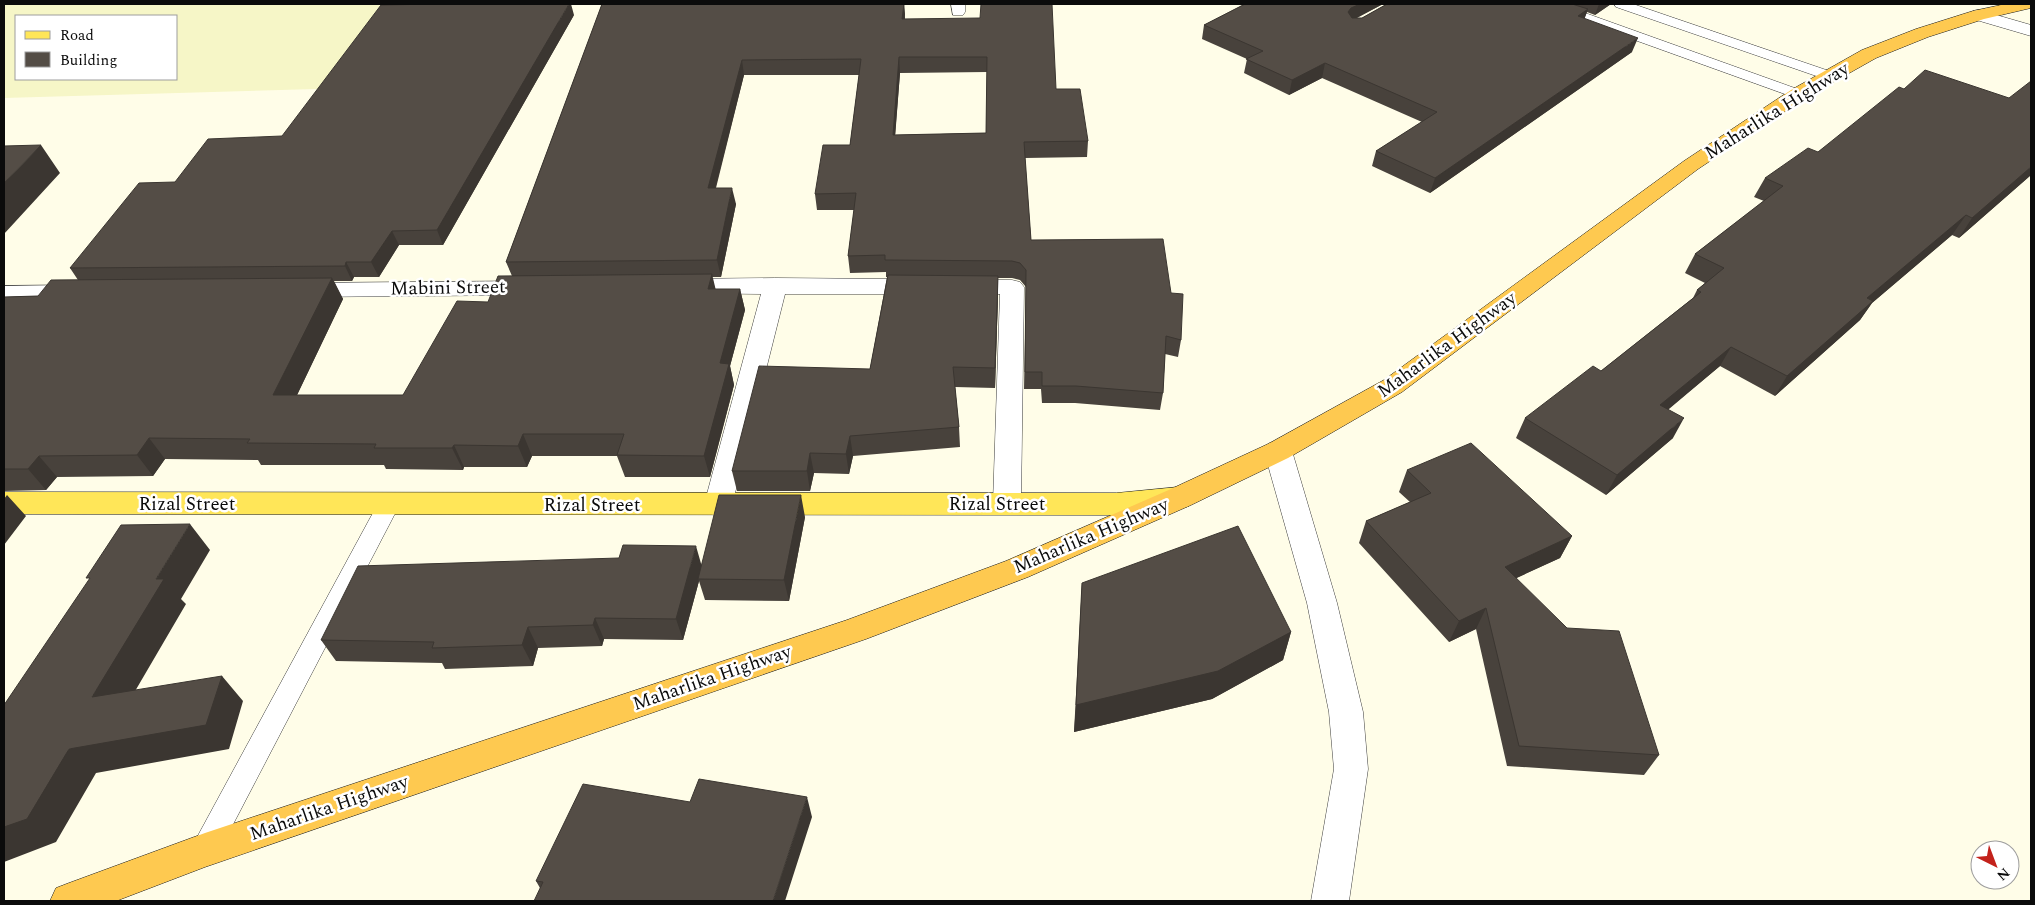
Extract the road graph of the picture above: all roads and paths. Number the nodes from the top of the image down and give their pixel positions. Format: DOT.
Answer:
graph roads {
  1 [pos="1548,4"];
  2 [pos="1621,4"];
  3 [pos="2018,5"];
  4 [pos="1979,15"];
  5 [pos="1698,30"];
  6 [pos="2031,31"];
  7 [pos="1672,49"];
  8 [pos="1830,76"];
  9 [pos="1798,94"];
  10 [pos="775,285"];
  11 [pos="657,286"];
  12 [pos="548,287"];
  13 [pos="281,290"];
  14 [pos="103,292"];
  15 [pos="4,293"];
  16 [pos="1278,451"];
  17 [pos="1181,498"];
  18 [pos="4,503"];
  19 [pos="1007,503"];
  20 [pos="389,504"];
  21 [pos="718,505"];
  22 [pos="205,850"];
  23 [pos="70,901"];
  24 [pos="1330,901"];
  1 -- 7 [label="lane"];
  2 -- 5 [label="lane"];
  3 -- 4 [label="highway, Maharlika Highway"];
  4 -- 6 [label="street"];
  4 -- 8 [label="highway, Maharlika Highway"];
  5 -- 7 [label="lane"];
  5 -- 8 [label="lane"];
  7 -- 9 [label="lane"];
  8 -- 9 [label="highway, Maharlika Highway"];
  9 -- 16 [label="highway, Maharlika Highway"];
  10 -- 11 [label="street"];
  10 -- 19 [label="street"];
  10 -- 21 [label="street"];
  12 -- 13 [label="street, Mabini Street"];
  14 -- 15 [label="street"];
  16 -- 17 [label="highway, Maharlika Highway"];
  16 -- 24 [label="street"];
  17 -- 19 [label="main road, Rizal Street"];
  17 -- 22 [label="highway, Maharlika Highway"];
  18 -- 20 [label="main road, Rizal Street"];
  19 -- 21 [label="main road, Rizal Street"];
  20 -- 21 [label="main road, Rizal Street"];
  20 -- 22 [label="lane"];
  22 -- 23 [label="highway, Maharlika Highway"];
}
